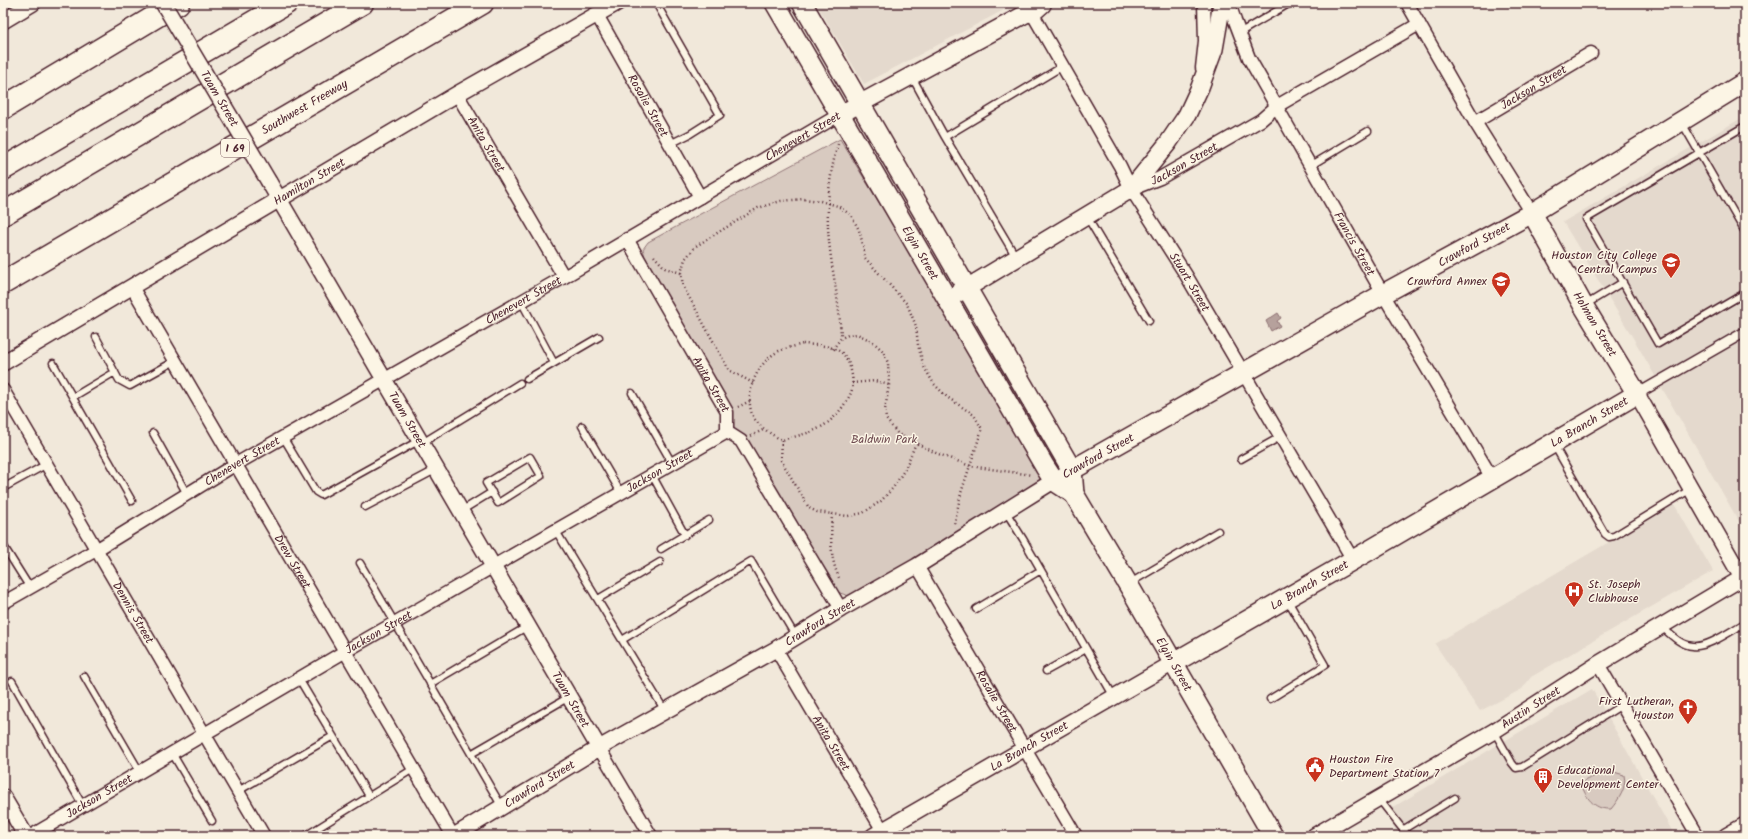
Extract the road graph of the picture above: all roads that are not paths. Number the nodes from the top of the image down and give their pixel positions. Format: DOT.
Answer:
graph roads {
  1 [pos="33,3"];
  2 [pos="163,3"];
  3 [pos="178,3"];
  4 [pos="286,3"];
  5 [pos="362,3"];
  6 [pos="482,3"];
  7 [pos="617,3"];
  8 [pos="656,3"];
  9 [pos="775,3"];
  10 [pos="802,3"];
  11 [pos="1204,3"];
  12 [pos="1222,3"];
  13 [pos="1229,3"];
  14 [pos="1290,3"];
  15 [pos="1407,3"];
  16 [pos="1036,5"];
  17 [pos="597,15"];
  18 [pos="3,21"];
  19 [pos="1419,24"];
  20 [pos="1239,33"];
  21 [pos="1591,52"];
  22 [pos="1063,66"];
  23 [pos="911,76"];
  24 [pos="1745,82"];
  25 [pos="1200,87"];
  26 [pos="457,94"];
  27 [pos="860,103"];
  28 [pos="1277,106"];
  29 [pos="3,108"];
  30 [pos="839,115"];
  31 [pos="1682,121"];
  32 [pos="1475,122"];
  33 [pos="1745,126"];
  34 [pos="1368,131"];
  35 [pos="945,137"];
  36 [pos="670,144"];
  37 [pos="1699,153"];
  38 [pos="1310,166"];
  39 [pos="3,169"];
  40 [pos="1131,189"];
  41 [pos="700,197"];
  42 [pos="279,199"];
  43 [pos="1532,213"];
  44 [pos="3,214"];
  45 [pos="1087,216"];
  46 [pos="1745,232"];
  47 [pos="627,240"];
  48 [pos="1017,258"];
  49 [pos="564,277"];
  50 [pos="1623,282"];
  51 [pos="3,283"];
  52 [pos="132,287"];
  53 [pos="967,288"];
  54 [pos="1745,293"];
  55 [pos="1383,294"];
  56 [pos="947,300"];
  57 [pos="521,301"];
  58 [pos="1583,305"];
  59 [pos="1149,321"];
  60 [pos="1745,332"];
  61 [pos="96,337"];
  62 [pos="599,338"];
  63 [pos="176,361"];
  64 [pos="3,363"];
  65 [pos="53,363"];
  66 [pos="554,363"];
  67 [pos="115,372"];
  68 [pos="1243,374"];
  69 [pos="527,379"];
  70 [pos="384,380"];
  71 [pos="520,383"];
  72 [pos="3,390"];
  73 [pos="632,392"];
  74 [pos="1637,394"];
  75 [pos="72,397"];
  76 [pos="582,426"];
  77 [pos="728,432"];
  78 [pos="153,433"];
  79 [pos="283,437"];
  80 [pos="1280,437"];
  81 [pos="420,442"];
  82 [pos="1553,443"];
  83 [pos="1241,459"];
  84 [pos="672,463"];
  85 [pos="47,464"];
  86 [pos="236,464"];
  87 [pos="436,469"];
  88 [pos="1072,470"];
  89 [pos="652,475"];
  90 [pos="1492,478"];
  91 [pos="1054,480"];
  92 [pos="3,488"];
  93 [pos="1691,489"];
  94 [pos="492,492"];
  95 [pos="621,493"];
  96 [pos="187,494"];
  97 [pos="1074,494"];
  98 [pos="132,501"];
  99 [pos="365,507"];
  100 [pos="461,511"];
  101 [pos="1005,511"];
  102 [pos="709,520"];
  103 [pos="556,530"];
  104 [pos="1218,531"];
  105 [pos="685,535"];
  106 [pos="3,545"];
  107 [pos="96,550"];
  108 [pos="661,550"];
  109 [pos="1353,560"];
  110 [pos="660,562"];
  111 [pos="360,563"];
  112 [pos="917,566"];
  113 [pos="494,567"];
  114 [pos="1041,570"];
  115 [pos="1744,579"];
  116 [pos="1128,584"];
  117 [pos="30,588"];
  118 [pos="1286,598"];
  119 [pos="598,599"];
  120 [pos="3,603"];
  121 [pos="841,609"];
  122 [pos="976,609"];
  123 [pos="395,623"];
  124 [pos="1745,623"];
  125 [pos="528,626"];
  126 [pos="1661,626"];
  127 [pos="796,637"];
  128 [pos="622,640"];
  129 [pos="776,649"];
  130 [pos="1086,649"];
  131 [pos="344,652"];
  132 [pos="1173,663"];
  133 [pos="1598,664"];
  134 [pos="1046,671"];
  135 [pos="84,676"];
  136 [pos="299,679"];
  137 [pos="12,681"];
  138 [pos="430,684"];
  139 [pos="569,697"];
  140 [pos="1114,697"];
  141 [pos="1270,699"];
  142 [pos="1622,705"];
  143 [pos="665,711"];
  144 [pos="1494,731"];
  145 [pos="204,735"];
  146 [pos="333,736"];
  147 [pos="599,748"];
  148 [pos="1025,749"];
  149 [pos="172,753"];
  150 [pos="471,754"];
  151 [pos="413,769"];
  152 [pos="140,772"];
  153 [pos="238,791"];
  154 [pos="369,796"];
  155 [pos="3,797"];
  156 [pos="1455,798"];
  157 [pos="1378,799"];
  158 [pos="83,806"];
  159 [pos="502,807"];
  160 [pos="212,821"];
  161 [pos="1404,829"];
  162 [pos="881,834"];
  163 [pos="26,836"];
  164 [pos="31,836"];
  165 [pos="264,836"];
  166 [pos="305,836"];
  167 [pos="453,836"];
  168 [pos="651,836"];
  169 [pos="1076,836"];
  170 [pos="1272,836"];
  171 [pos="1314,836"];
  172 [pos="1408,836"];
  173 [pos="1698,836"];
  1 -- 18 [label="street"];
  2 -- 42 [label="street, Tuam Street, bridge"];
  3 -- 29 [label="highway"];
  4 -- 39 [label="highway"];
  5 -- 44 [label="highway"];
  6 -- 51 [label="highway, Southwest Freeway / I 69"];
  7 -- 17 [label="street, Hamilton Street"];
  8 -- 36 [label="lane"];
  9 -- 30 [label="main road, Elgin Street"];
  10 -- 27 [label="main road, Elgin Street"];
  11 -- 25 [label="street"];
  12 -- 25 [label="main road"];
  13 -- 20 [label="street, Francis Street"];
  14 -- 20 [label="lane"];
  15 -- 19 [label="street, Holman Street"];
  16 -- 22 [label="street, Stuart Street"];
  16 -- 23 [label="main road, Chenevert Street"];
  17 -- 26 [label="street, Hamilton Street"];
  17 -- 36 [label="street, Rosalie Street"];
  19 -- 28 [label="street, Jackson Street"];
  19 -- 32 [label="street, Holman Street"];
  20 -- 28 [label="street, Francis Street"];
  21 -- 32 [label="street, Jackson Street"];
  22 -- 35 [label="lane"];
  22 -- 40 [label="street, Stuart Street"];
  23 -- 27 [label="main road, Chenevert Street"];
  23 -- 35 [label="lane"];
  24 -- 31 [label="main road, Crawford Street"];
  25 -- 40 [label="main road"];
  26 -- 42 [label="street, Hamilton Street"];
  26 -- 49 [label="street, Anita Street"];
  27 -- 30 [label="main road, Chenevert Street"];
  27 -- 53 [label="main road, Elgin Street"];
  28 -- 38 [label="street, Francis Street"];
  28 -- 40 [label="street, Jackson Street"];
  30 -- 41 [label="street, Chenevert Street"];
  30 -- 56 [label="main road, Elgin Street"];
  31 -- 37 [label="lane"];
  31 -- 43 [label="main road, Crawford Street"];
  32 -- 43 [label="street, Holman Street"];
  33 -- 37 [label="lane"];
  34 -- 38 [label="lane"];
  35 -- 48 [label="lane"];
  36 -- 41 [label="street, Rosalie Street"];
  37 -- 46 [label="lane"];
  37 -- 50 [label="lane"];
  38 -- 55 [label="street, Francis Street"];
  40 -- 45 [label="main road, Jackson Street"];
  40 -- 68 [label="street, Stuart Street"];
  41 -- 47 [label="street, Chenevert Street"];
  42 -- 52 [label="street, Hamilton Street"];
  42 -- 70 [label="street, Tuam Street"];
  43 -- 55 [label="main road, Crawford Street"];
  43 -- 58 [label="main road, Holman Street"];
  45 -- 48 [label="main road, Jackson Street"];
  45 -- 59 [label="lane"];
  47 -- 49 [label="street, Chenevert Street"];
  47 -- 77 [label="street, Anita Street"];
  48 -- 53 [label="main road, Jackson Street"];
  49 -- 57 [label="street, Chenevert Street"];
  50 -- 54 [label="lane"];
  50 -- 58 [label="lane"];
  52 -- 63 [label="street, Drew Street"];
  52 -- 64 [label="street, Hamilton Street"];
  53 -- 56 [label="main road, Jackson Street"];
  53 -- 88 [label="main road, Elgin Street"];
  55 -- 68 [label="main road, Crawford Street"];
  55 -- 90 [label="street, Francis Street"];
  56 -- 91 [label="main road, Elgin Street"];
  57 -- 66 [label="lane"];
  57 -- 70 [label="street, Chenevert Street"];
  58 -- 74 [label="main road, Holman Street"];
  60 -- 74 [label="street, La Branch Street"];
  61 -- 67 [label="lane"];
  62 -- 66 [label="lane"];
  63 -- 67 [label="lane"];
  63 -- 86 [label="street, Drew Street"];
  65 -- 75 [label="lane"];
  66 -- 69 [label="lane"];
  67 -- 75 [label="lane"];
  68 -- 80 [label="street, Stuart Street"];
  68 -- 88 [label="main road, Crawford Street"];
  70 -- 79 [label="street, Chenevert Street"];
  70 -- 81 [label="street, Tuam Street"];
  71 -- 81 [label="lane"];
  72 -- 85 [label="street, Dennis Street"];
  73 -- 84 [label="lane"];
  74 -- 82 [label="main road, La Branch Street"];
  74 -- 93 [label="street, Holman Street"];
  75 -- 98 [label="lane"];
  76 -- 95 [label="lane"];
  77 -- 84 [label="street, Jackson Street"];
  77 -- 121 [label="street"];
  78 -- 96 [label="lane"];
  79 -- 81 [label="lane"];
  79 -- 86 [label="street, Chenevert Street"];
  80 -- 83 [label="lane"];
  80 -- 109 [label="street, Stuart Street"];
  81 -- 87 [label="street, Tuam Street"];
  82 -- 90 [label="main road, La Branch Street"];
  82 -- 93 [label="lane"];
  84 -- 89 [label="street, Jackson Street"];
  85 -- 92 [label="lane"];
  85 -- 107 [label="street, Dennis Street"];
  86 -- 96 [label="street, Chenevert Street"];
  86 -- 131 [label="street, Drew Street"];
  87 -- 99 [label="lane"];
  87 -- 100 [label="street, Tuam Street"];
  88 -- 91 [label="street, Crawford Street"];
  88 -- 97 [label="main road, Elgin Street"];
  89 -- 95 [label="street, Jackson Street"];
  89 -- 105 [label="lane"];
  90 -- 109 [label="main road, La Branch Street"];
  91 -- 97 [label="main road, Elgin Street"];
  91 -- 101 [label="street, Crawford Street"];
  93 -- 115 [label="street, Holman Street"];
  94 -- 94 [label="lane"];
  94 -- 100 [label="lane"];
  95 -- 103 [label="street, Jackson Street"];
  96 -- 107 [label="street, Chenevert Street"];
  97 -- 116 [label="main road, Elgin Street"];
  100 -- 113 [label="street, Tuam Street"];
  101 -- 112 [label="street, Crawford Street"];
  101 -- 114 [label="lane"];
  102 -- 105 [label="lane"];
  103 -- 113 [label="street, Jackson Street"];
  103 -- 119 [label="lane"];
  104 -- 116 [label="lane"];
  105 -- 108 [label="lane"];
  106 -- 117 [label="lane"];
  107 -- 117 [label="street, Chenevert Street"];
  107 -- 145 [label="street, Dennis Street"];
  109 -- 118 [label="main road, La Branch Street"];
  110 -- 119 [label="lane"];
  111 -- 123 [label="lane"];
  112 -- 121 [label="street, Crawford Street"];
  112 -- 148 [label="street, Rosalie Street"];
  113 -- 123 [label="street, Jackson Street"];
  113 -- 125 [label="street, Tuam Street"];
  114 -- 122 [label="lane"];
  114 -- 130 [label="lane"];
  115 -- 126 [label="street, Austin Street"];
  116 -- 132 [label="main road, Elgin Street"];
  117 -- 120 [label="street, Chenevert Street"];
  118 -- 132 [label="main road, La Branch Street"];
  118 -- 141 [label="lane"];
  119 -- 128 [label="lane"];
  121 -- 127 [label="street, Crawford Street"];
  123 -- 131 [label="street, Jackson Street"];
  123 -- 138 [label="lane"];
  124 -- 126 [label="lane"];
  125 -- 138 [label="lane"];
  125 -- 139 [label="street, Tuam Street"];
  126 -- 133 [label="street, Austin Street"];
  127 -- 128 [label="lane"];
  127 -- 129 [label="street, Crawford Street"];
  128 -- 143 [label="lane"];
  129 -- 143 [label="street, Crawford Street"];
  129 -- 162 [label="street, Anita Street"];
  130 -- 134 [label="lane"];
  130 -- 140 [label="lane"];
  131 -- 136 [label="street, Jackson Street"];
  131 -- 151 [label="street, Drew Street"];
  132 -- 140 [label="street, La Branch Street"];
  132 -- 170 [label="main road, Elgin Street"];
  133 -- 142 [label="street"];
  133 -- 144 [label="street, Austin Street"];
  135 -- 152 [label="lane"];
  136 -- 145 [label="street, Jackson Street"];
  136 -- 146 [label="lane"];
  137 -- 158 [label="lane"];
  138 -- 150 [label="lane"];
  139 -- 147 [label="street, Tuam Street"];
  139 -- 150 [label="lane"];
  140 -- 148 [label="street, La Branch Street"];
  142 -- 144 [label="lane"];
  142 -- 173 [label="street"];
  143 -- 147 [label="street, Crawford Street"];
  144 -- 157 [label="street, Austin Street"];
  145 -- 149 [label="street, Jackson Street"];
  145 -- 153 [label="street, Dennis Street"];
  146 -- 153 [label="lane"];
  146 -- 154 [label="lane"];
  147 -- 159 [label="street, Crawford Street"];
  147 -- 168 [label="street, Tuam Street"];
  148 -- 162 [label="street, La Branch Street"];
  148 -- 169 [label="street, Rosalie Street"];
  149 -- 152 [label="street, Jackson Street"];
  149 -- 160 [label="lane"];
  150 -- 159 [label="lane"];
  151 -- 154 [label="lane"];
  151 -- 167 [label="street, Drew Street"];
  152 -- 158 [label="street, Jackson Street"];
  153 -- 165 [label="street, Dennis Street"];
  154 -- 166 [label="lane"];
  155 -- 163 [label="street"];
  156 -- 161 [label="lane"];
  157 -- 161 [label="lane"];
  157 -- 171 [label="street, Austin Street"];
  158 -- 164 [label="street, Jackson Street"];
  159 -- 167 [label="street, Crawford Street"];
  161 -- 172 [label="lane"];
}
